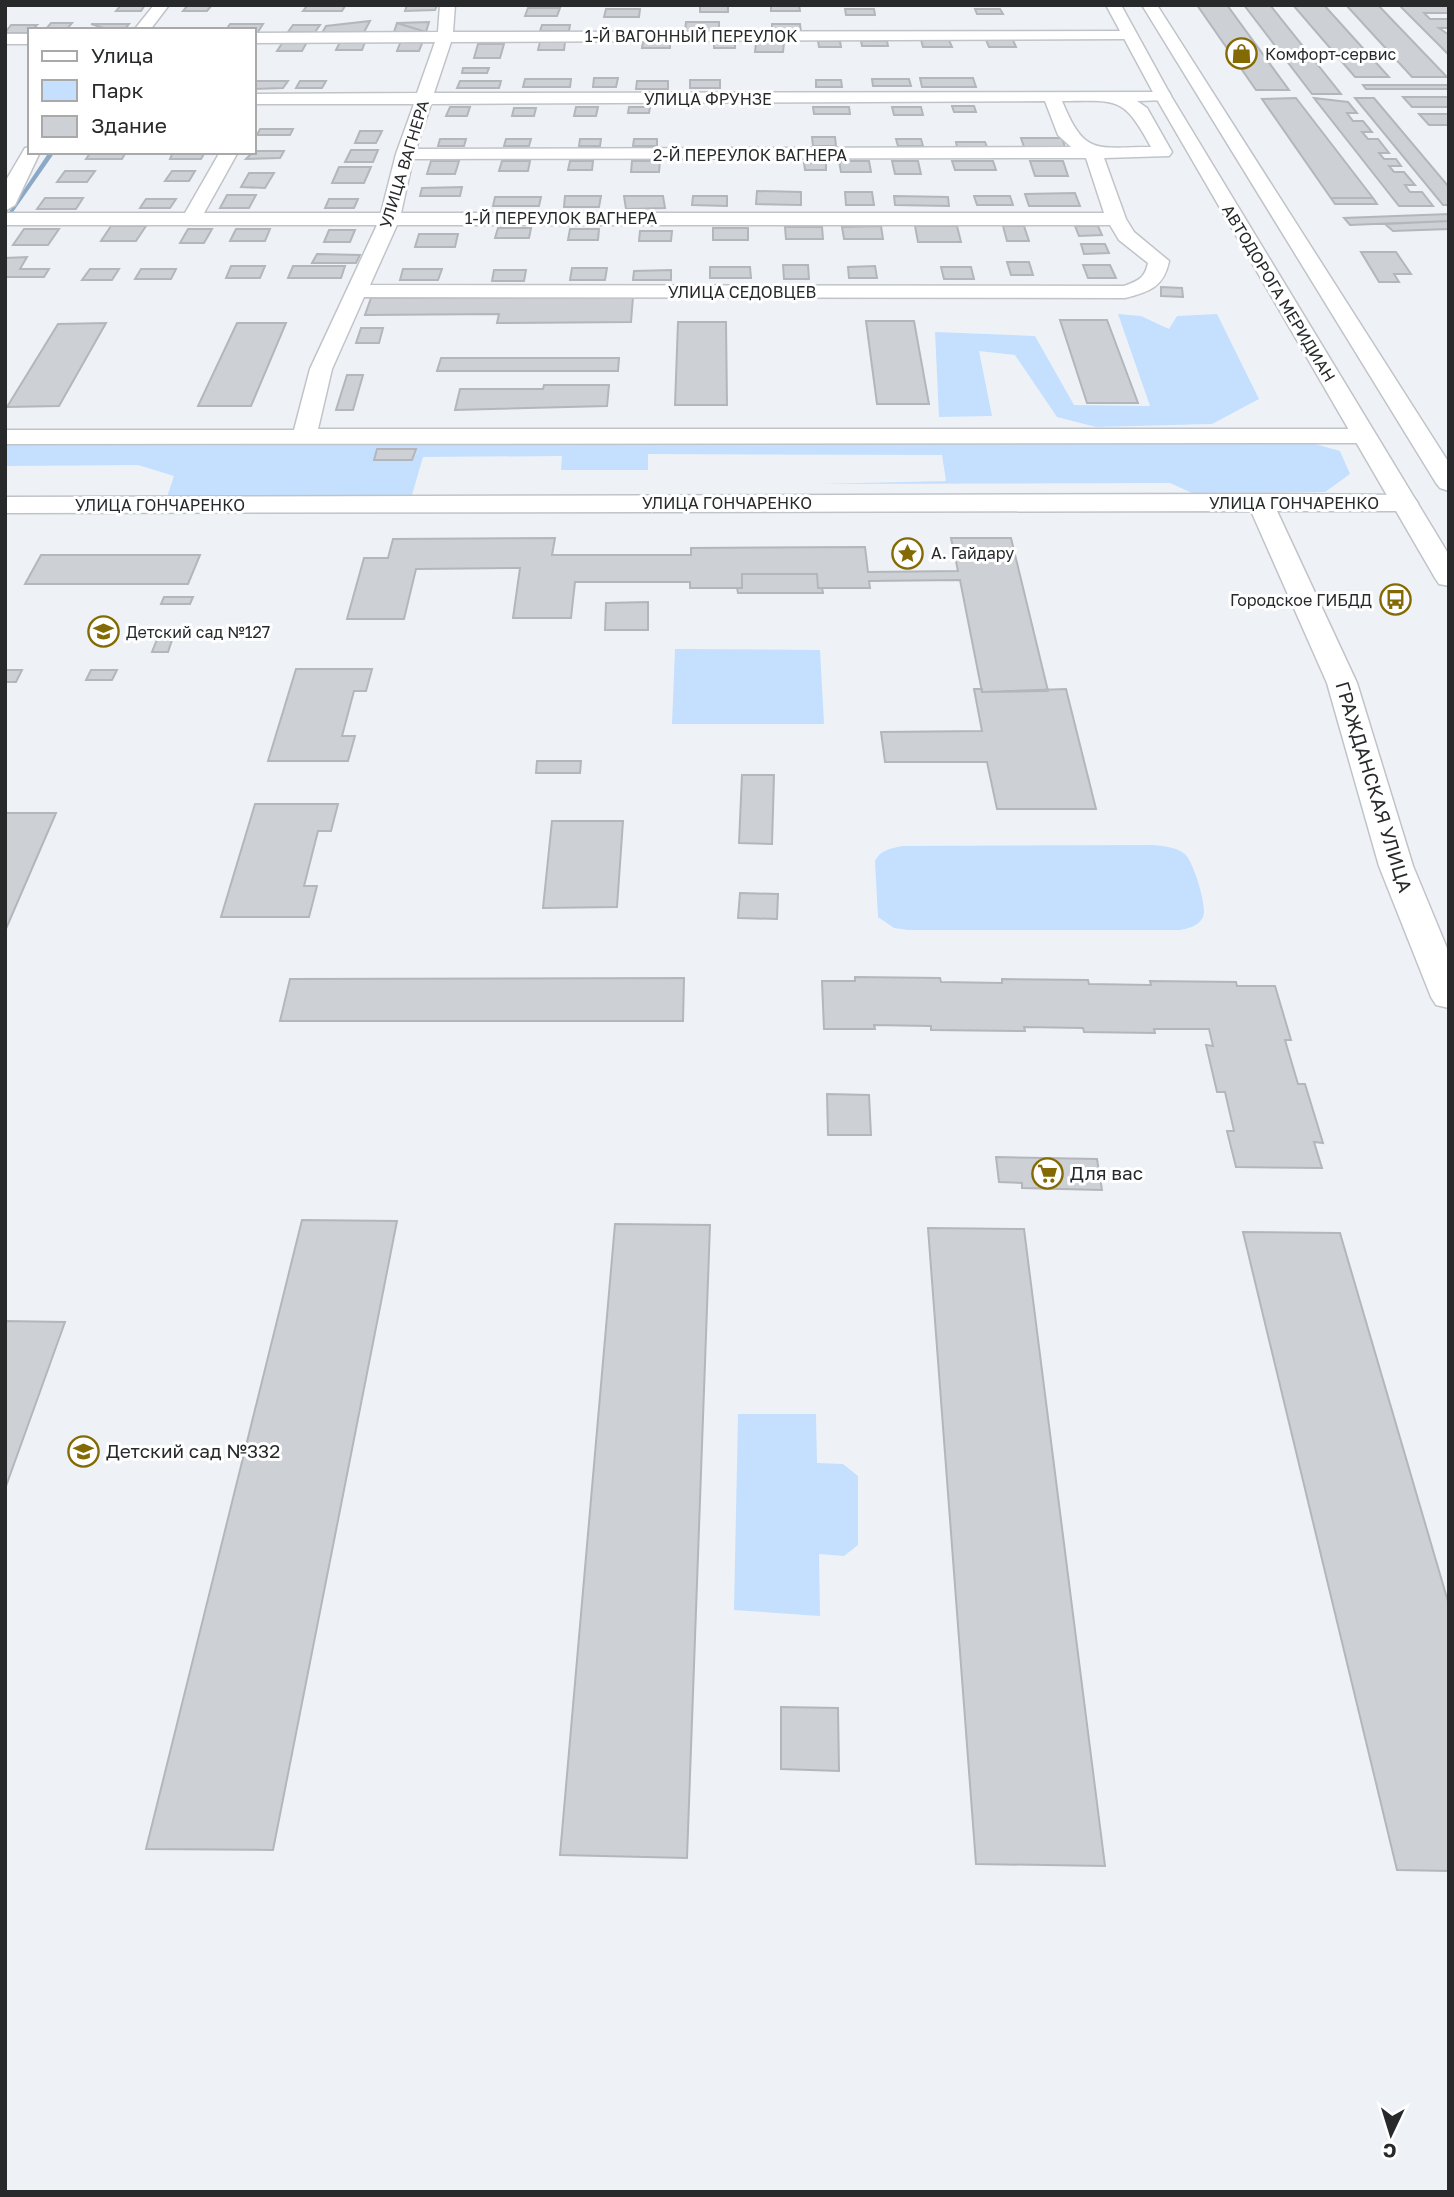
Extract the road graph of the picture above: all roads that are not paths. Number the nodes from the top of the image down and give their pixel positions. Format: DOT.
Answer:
graph roads {
  1 [pos="162,5"];
  2 [pos="449,5"];
  3 [pos="1113,5"];
  4 [pos="1149,5"];
  5 [pos="672,15"];
  6 [pos="819,15"];
  7 [pos="1041,20"];
  8 [pos="144,28"];
  9 [pos="1128,34"];
  10 [pos="673,35"];
  11 [pos="823,36"];
  12 [pos="445,37"];
  13 [pos="256,38"];
  14 [pos="5,39"];
  15 [pos="28,39"];
  16 [pos="1058,41"];
  17 [pos="1163,96"];
  18 [pos="1052,98"];
  19 [pos="1121,98"];
  20 [pos="424,99"];
  21 [pos="256,102"];
  22 [pos="30,154"];
  23 [pos="228,154"];
  24 [pos="405,154"];
  25 [pos="1094,155"];
  26 [pos="5,205"];
  27 [pos="192,218"];
  28 [pos="390,218"];
  29 [pos="5,219"];
  30 [pos="1116,219"];
  31 [pos="359,291"];
  32 [pos="1364,436"];
  33 [pos="1418,436"];
  34 [pos="5,437"];
  35 [pos="304,437"];
  36 [pos="1449,483"];
  37 [pos="1261,502"];
  38 [pos="1449,502"];
  39 [pos="1405,503"];
  40 [pos="5,505"];
  41 [pos="1449,578"];
  42 [pos="1449,997"];
  1 -- 8 [label="street"];
  2 -- 12 [label="street, УЛИЦА ВАГНЕРА"];
  3 -- 9 [label="street, АВТОДОРОГА МЕРИДИАН"];
  4 -- 33 [label="street"];
  5 -- 10 [label="street"];
  6 -- 11 [label="street"];
  7 -- 16 [label="street"];
  9 -- 16 [label="street, 1-Й ВАГОННЫЙ ПЕРЕУЛОК"];
  9 -- 17 [label="street, АВТОДОРОГА МЕРИДИАН"];
  10 -- 11 [label="street, 1-Й ВАГОННЫЙ ПЕРЕУЛОК"];
  10 -- 12 [label="street, 1-Й ВАГОННЫЙ ПЕРЕУЛОК"];
  11 -- 16 [label="street, 1-Й ВАГОННЫЙ ПЕРЕУЛОК"];
  12 -- 13 [label="street, 1-Й ВАГОННЫЙ ПЕРЕУЛОК"];
  12 -- 20 [label="street, УЛИЦА ВАГНЕРА"];
  14 -- 15 [label="street"];
  17 -- 19 [label="street, УЛИЦА ФРУНЗЕ"];
  17 -- 32 [label="street, АВТОДОРОГА МЕРИДИАН"];
  18 -- 19 [label="street, УЛИЦА ФРУНЗЕ"];
  18 -- 20 [label="street, УЛИЦА ФРУНЗЕ"];
  18 -- 25 [label="street"];
  19 -- 25 [label="street, 2-Й ПЕРЕУЛОК ВАГНЕРА"];
  20 -- 21 [label="street, УЛИЦА ФРУНЗЕ"];
  20 -- 24 [label="street, УЛИЦА ВАГНЕРА"];
  22 -- 26 [label="street"];
  23 -- 27 [label="street"];
  24 -- 25 [label="street, 2-Й ПЕРЕУЛОК ВАГНЕРА"];
  24 -- 28 [label="street, УЛИЦА ВАГНЕРА"];
  25 -- 30 [label="street"];
  27 -- 28 [label="street, 1-Й ПЕРЕУЛОК ВАГНЕРА"];
  27 -- 29 [label="street, 1-Й ПЕРЕУЛОК ВАГНЕРА"];
  28 -- 30 [label="street, 1-Й ПЕРЕУЛОК ВАГНЕРА"];
  28 -- 31 [label="street, УЛИЦА ВАГНЕРА"];
  30 -- 31 [label="street, УЛИЦА СЕДОВЦЕВ"];
  31 -- 35 [label="street, УЛИЦА ВАГНЕРА"];
  32 -- 33 [label="street"];
  32 -- 35 [label="street"];
  32 -- 39 [label="street, АВТОДОРОГА МЕРИДИАН"];
  33 -- 36 [label="street"];
  34 -- 35 [label="street"];
  37 -- 39 [label="street, УЛИЦА ГОНЧАРЕНКО"];
  37 -- 40 [label="street, УЛИЦА ГОНЧАРЕНКО"];
  37 -- 42 [label="street, ГРАЖДАНСКАЯ УЛИЦА"];
  38 -- 39 [label="street, УЛИЦА ГОНЧАРЕНКО"];
  39 -- 41 [label="street, АВТОДОРОГА МЕРИДИАН"];
}
